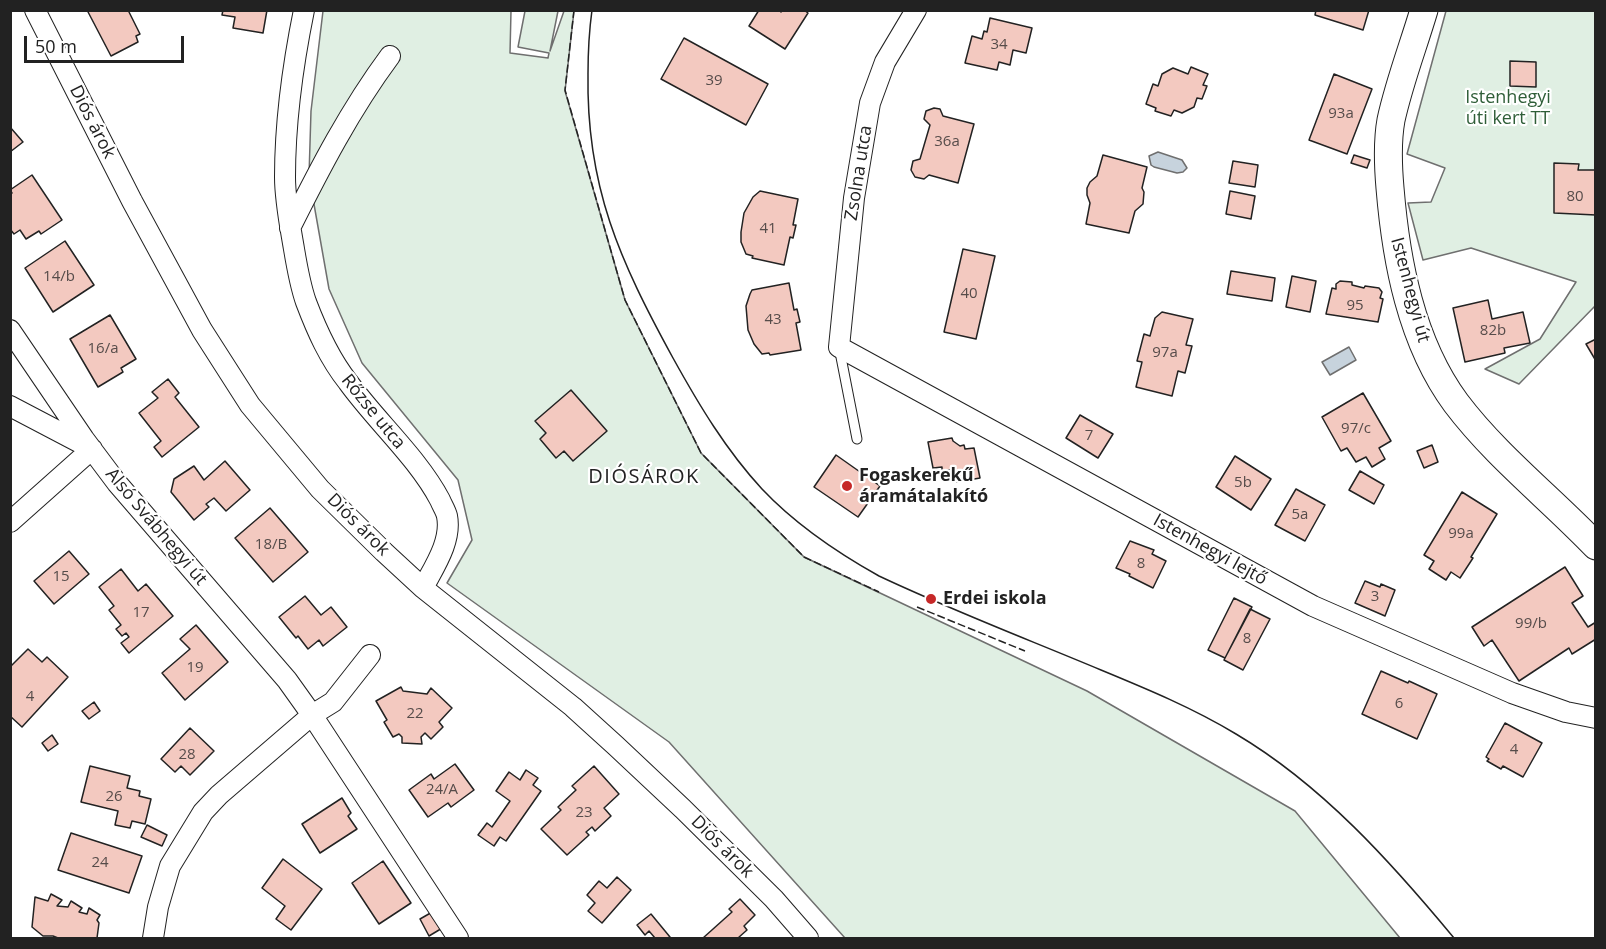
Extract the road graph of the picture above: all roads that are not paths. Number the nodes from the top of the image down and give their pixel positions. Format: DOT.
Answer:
graph roads {
  1 [pos="35,10"];
  2 [pos="304,10"];
  3 [pos="916,10"];
  4 [pos="1424,10"];
  5 [pos="390,56"];
  6 [pos="290,228"];
  7 [pos="10,330"];
  8 [pos="839,347"];
  9 [pos="10,406"];
  10 [pos="857,439"];
  11 [pos="92,450"];
  12 [pos="10,522"];
  13 [pos="1596,546"];
  14 [pos="423,588"];
  15 [pos="370,655"];
  16 [pos="312,715"];
  17 [pos="1596,718"];
  18 [pos="153,939"];
  19 [pos="458,939"];
  20 [pos="808,939"];
  1 -- 14 [label="street, Diós árok"];
  2 -- 6 [label="street, Rőzse utca"];
  3 -- 8 [label="street, Zsolna utca"];
  4 -- 13 [label="street, Istenhegyi út"];
  5 -- 6 [label="street"];
  6 -- 14 [label="street, Rőzse utca"];
  7 -- 11 [label="street, Alsó Svábhegyi út"];
  8 -- 10 [label="lane"];
  8 -- 17 [label="street, Istenhegyi lejtő"];
  9 -- 11 [label="street"];
  11 -- 12 [label="street"];
  11 -- 16 [label="street, Alsó Svábhegyi út"];
  14 -- 20 [label="street, Diós árok"];
  15 -- 16 [label="street"];
  16 -- 18 [label="street"];
  16 -- 19 [label="street, Alsó Svábhegyi út"];
}
